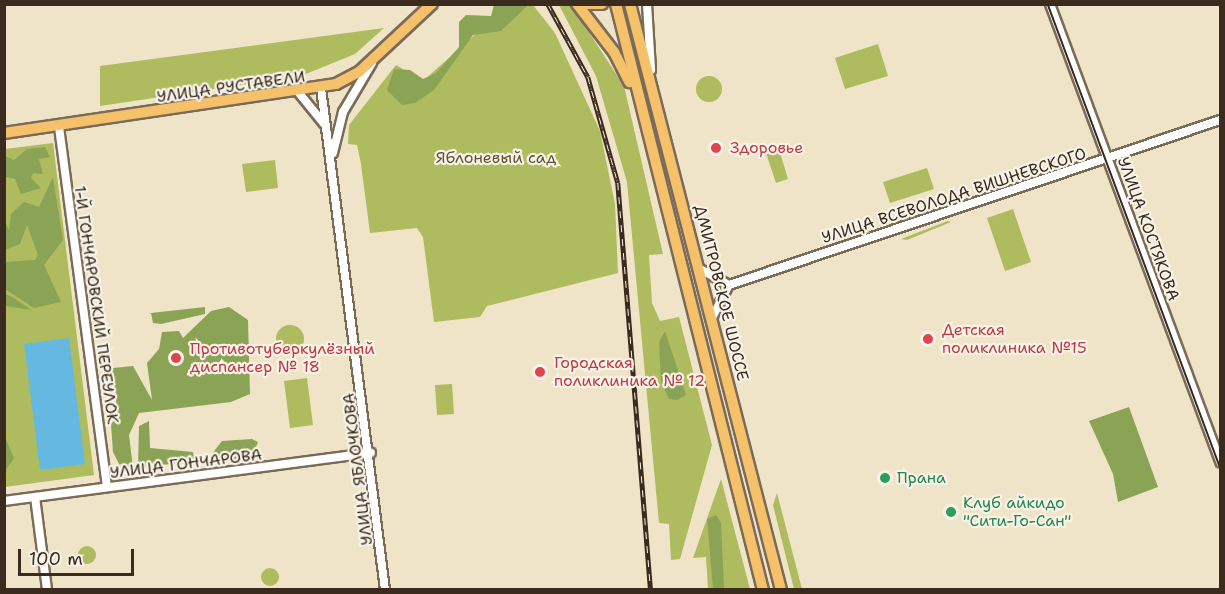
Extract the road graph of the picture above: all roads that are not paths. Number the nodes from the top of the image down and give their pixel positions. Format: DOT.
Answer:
graph roads {
  1 [pos="432,4"];
  2 [pos="577,4"];
  3 [pos="583,4"];
  4 [pos="602,4"];
  5 [pos="616,4"];
  6 [pos="630,4"];
  7 [pos="647,4"];
  8 [pos="1050,4"];
  9 [pos="374,59"];
  10 [pos="651,84"];
  11 [pos="321,88"];
  12 [pos="299,93"];
  13 [pos="640,107"];
  14 [pos="1221,120"];
  15 [pos="325,125"];
  16 [pos="59,127"];
  17 [pos="4,133"];
  18 [pos="1108,159"];
  19 [pos="332,166"];
  20 [pos="699,268"];
  21 [pos="729,285"];
  22 [pos="692,312"];
  23 [pos="711,313"];
  24 [pos="371,453"];
  25 [pos="1221,462"];
  26 [pos="107,487"];
  27 [pos="35,497"];
  28 [pos="4,501"];
  29 [pos="47,590"];
  30 [pos="385,590"];
  31 [pos="763,590"];
  32 [pos="781,590"];
  1 -- 9 [label="main road, УЛИЦА РУСТАВЕЛИ"];
  2 -- 13 [label="main road"];
  3 -- 4 [label="main road"];
  5 -- 13 [label="main road, ДМИТРОВСКОЕ ШОССЕ"];
  6 -- 10 [label="main road, ДМИТРОВСКОЕ ШОССЕ"];
  7 -- 10 [label="street"];
  8 -- 18 [label="street, УЛИЦА КОСТЯКОВА"];
  9 -- 11 [label="main road, УЛИЦА РУСТАВЕЛИ"];
  9 -- 19 [label="street"];
  10 -- 20 [label="main road, ДМИТРОВСКОЕ ШОССЕ"];
  11 -- 12 [label="main road, УЛИЦА РУСТАВЕЛИ"];
  11 -- 15 [label="street, УЛИЦА ЯБЛОЧКОВА"];
  12 -- 15 [label="street"];
  12 -- 16 [label="main road, УЛИЦА РУСТАВЕЛИ"];
  13 -- 22 [label="main road, ДМИТРОВСКОЕ ШОССЕ"];
  14 -- 18 [label="street, УЛИЦА ВСЕВОЛОДА ВИШНЕВСКОГО"];
  15 -- 19 [label="street, УЛИЦА ЯБЛОЧКОВА"];
  16 -- 17 [label="main road, УЛИЦА РУСТАВЕЛИ"];
  16 -- 26 [label="street, 1-Й ГОНЧАРОВСКИЙ ПЕРЕУЛОК"];
  18 -- 21 [label="street, УЛИЦА ВСЕВОЛОДА ВИШНЕВСКОГО"];
  18 -- 25 [label="street, УЛИЦА КОСТЯКОВА"];
  19 -- 24 [label="street, УЛИЦА ЯБЛОЧКОВА"];
  20 -- 21 [label="street"];
  20 -- 23 [label="main road, ДМИТРОВСКОЕ ШОССЕ"];
  21 -- 23 [label="street"];
  22 -- 23 [label="street"];
  22 -- 31 [label="main road, ДМИТРОВСКОЕ ШОССЕ"];
  23 -- 32 [label="main road, ДМИТРОВСКОЕ ШОССЕ"];
  24 -- 26 [label="street, УЛИЦА ГОНЧАРОВА"];
  24 -- 30 [label="street, УЛИЦА ЯБЛОЧКОВА"];
  26 -- 27 [label="street, УЛИЦА ГОНЧАРОВА"];
  27 -- 28 [label="street, УЛИЦА ГОНЧАРОВА"];
  27 -- 29 [label="street"];
}
